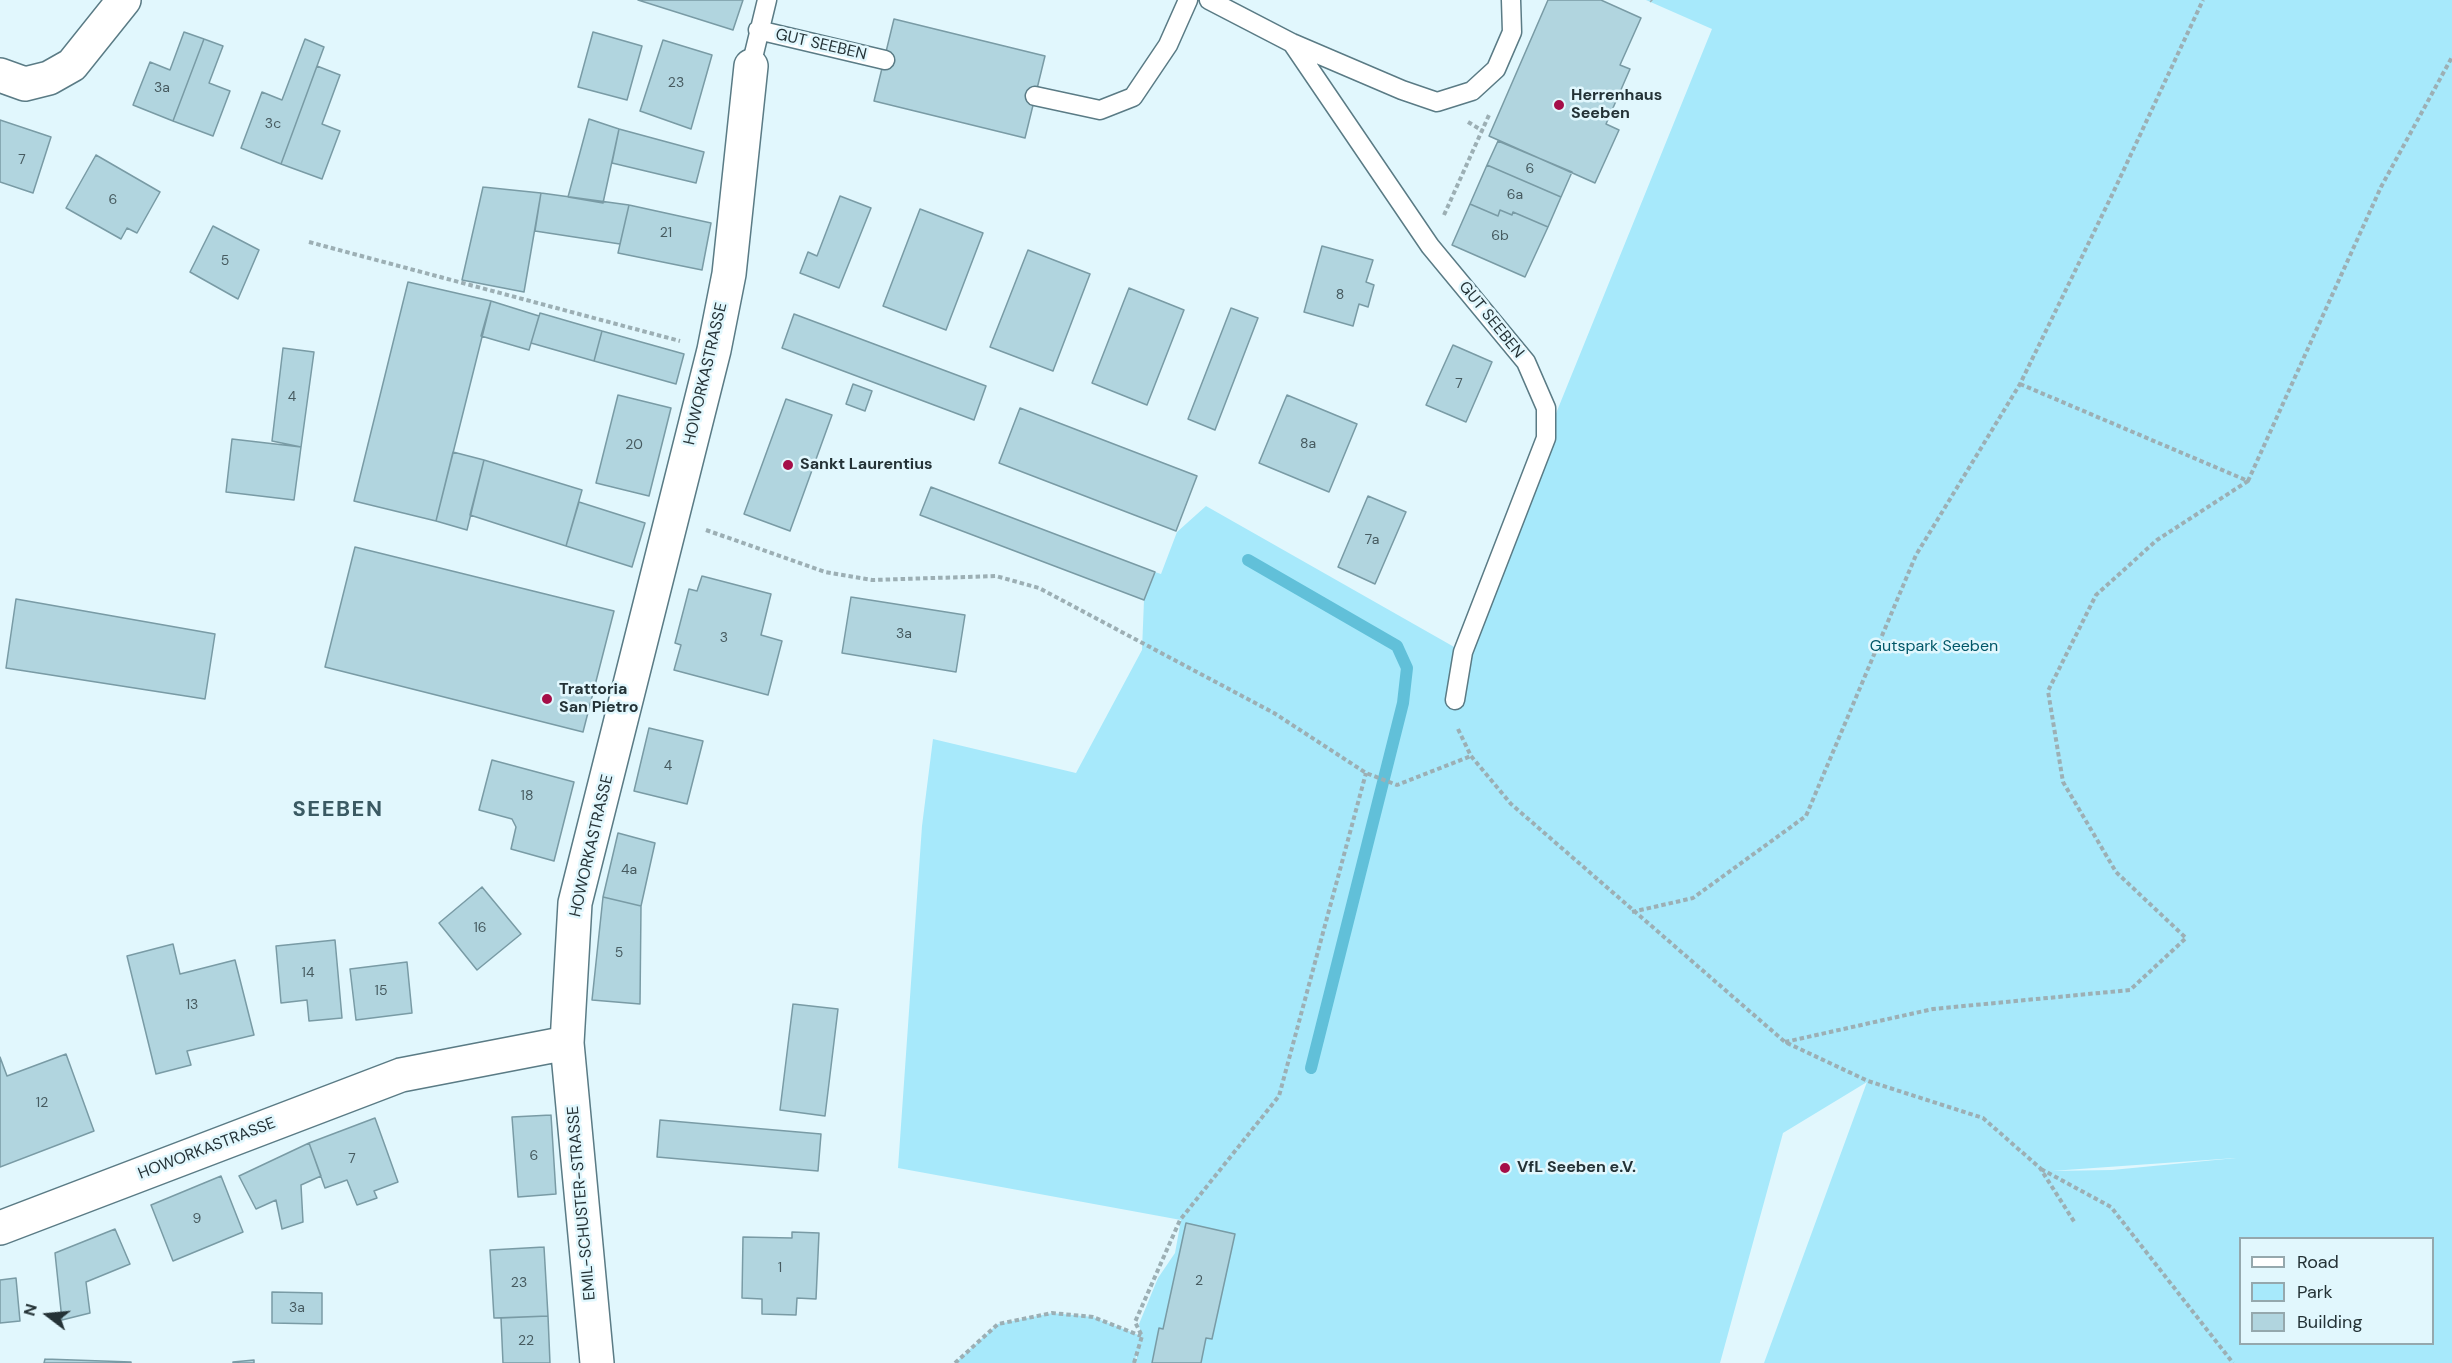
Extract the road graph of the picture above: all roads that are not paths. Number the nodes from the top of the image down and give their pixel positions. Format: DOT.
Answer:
graph roads {
  1 [pos="124,0"];
  2 [pos="768,0"];
  3 [pos="1188,0"];
  4 [pos="1209,0"];
  5 [pos="1511,0"];
  6 [pos="758,30"];
  7 [pos="1292,43"];
  8 [pos="885,60"];
  9 [pos="751,66"];
  10 [pos="0,75"];
  11 [pos="1035,96"];
  12 [pos="1455,700"];
  13 [pos="567,1042"];
  14 [pos="0,1228"];
  15 [pos="597,1363"];
  1 -- 10 [label="street"];
  2 -- 6 [label="lane, GUT SEEBEN"];
  3 -- 11 [label="lane"];
  4 -- 7 [label="lane, GUT SEEBEN"];
  5 -- 7 [label="lane, GUT SEEBEN"];
  6 -- 8 [label="lane, GUT SEEBEN"];
  6 -- 9 [label="lane, GUT SEEBEN"];
  7 -- 12 [label="lane, GUT SEEBEN"];
  9 -- 13 [label="street, HOWORKASTRASSE"];
  13 -- 14 [label="street, HOWORKASTRASSE"];
  13 -- 15 [label="street, EMIL-SCHUSTER-STRASSE"];
}
